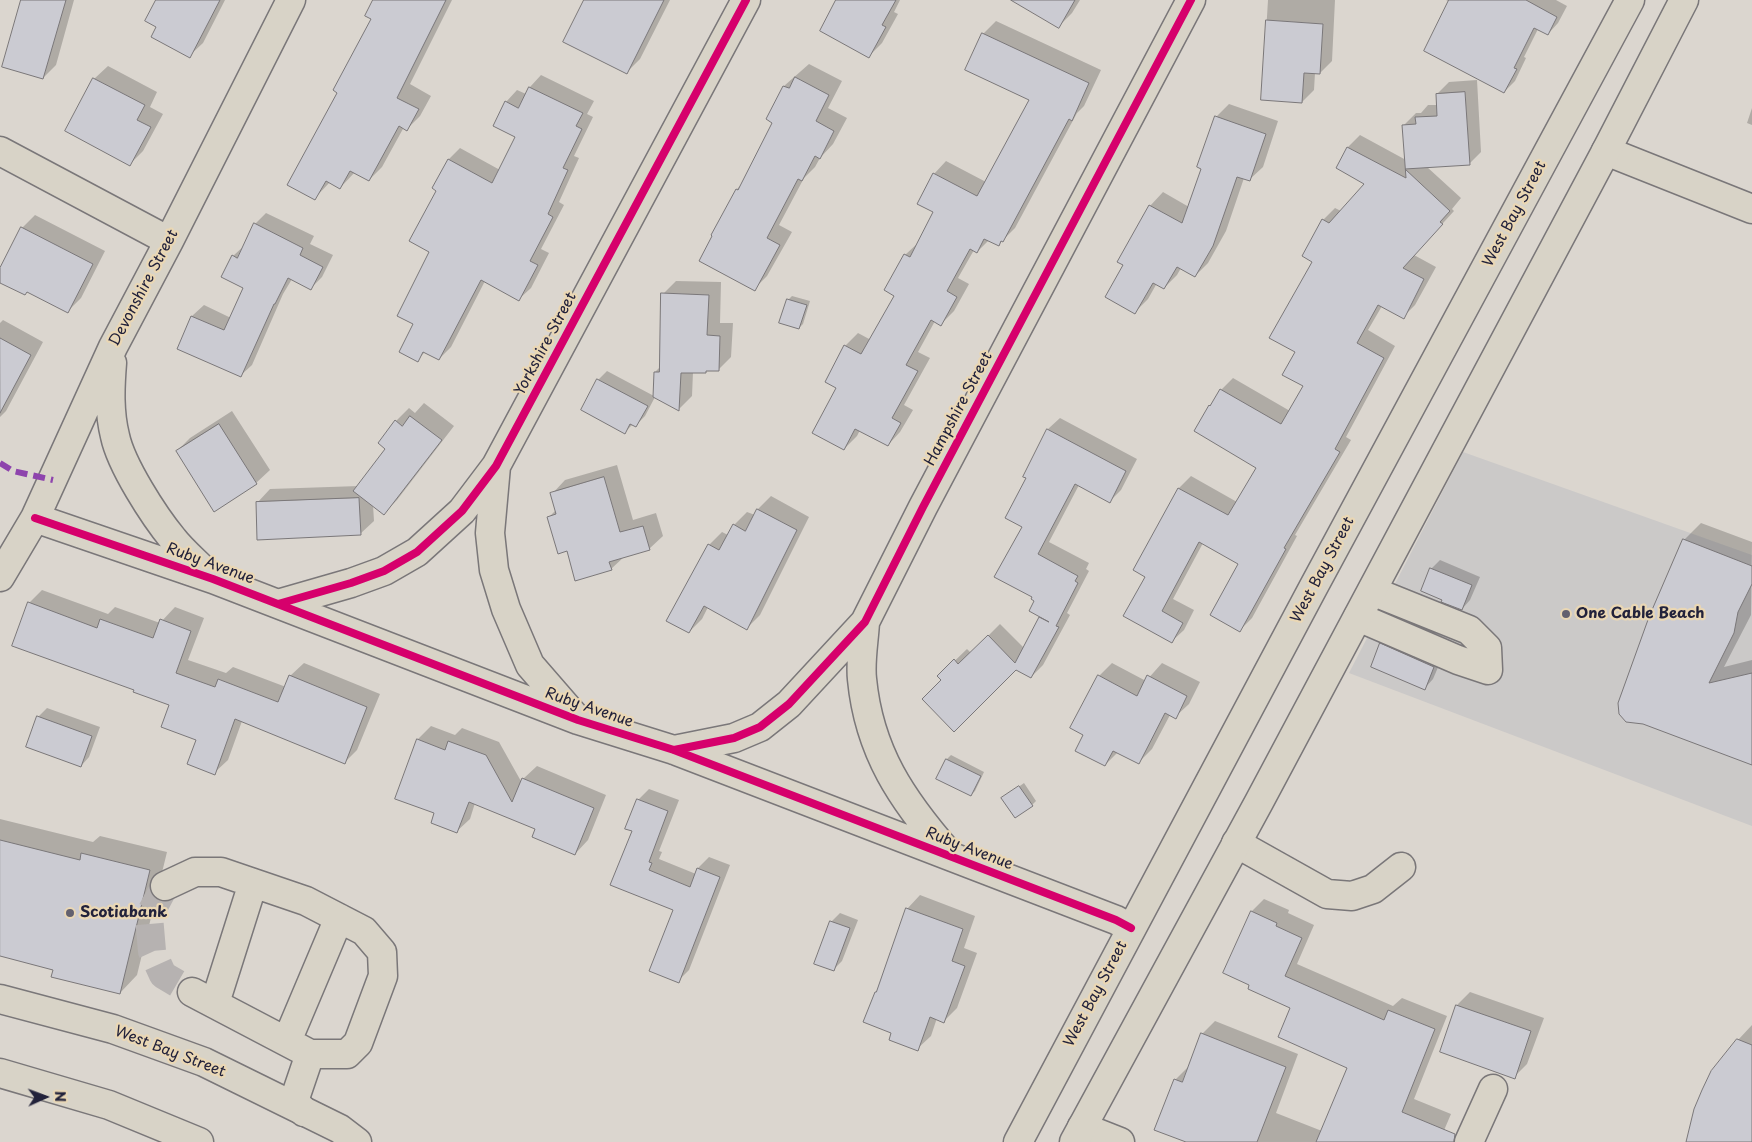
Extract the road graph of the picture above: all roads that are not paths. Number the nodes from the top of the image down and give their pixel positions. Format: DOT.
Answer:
graph roads {
  1 [pos="291,0"];
  2 [pos="746,0"];
  3 [pos="1191,0"];
  4 [pos="1630,0"];
  5 [pos="1684,0"];
  6 [pos="0,151"];
  7 [pos="1606,151"];
  8 [pos="1752,209"];
  9 [pos="169,241"];
  10 [pos="113,347"];
  11 [pos="496,466"];
  12 [pos="36,518"];
  13 [pos="0,577"];
  14 [pos="213,579"];
  15 [pos="1372,591"];
  16 [pos="278,604"];
  17 [pos="1358,617"];
  18 [pos="865,622"];
  19 [pos="578,720"];
  20 [pos="674,750"];
  21 [pos="1236,843"];
  22 [pos="952,857"];
  23 [pos="1401,868"];
  24 [pos="253,883"];
  25 [pos="165,886"];
  26 [pos="339,918"];
  27 [pos="1131,928"];
  28 [pos="0,999"];
  29 [pos="287,1041"];
  30 [pos="310,1054"];
  31 [pos="0,1073"];
  32 [pos="1493,1089"];
  33 [pos="304,1112"];
  34 [pos="1078,1134"];
  35 [pos="199,1142"];
  36 [pos="357,1142"];
  37 [pos="1018,1142"];
  38 [pos="1120,1142"];
  39 [pos="1469,1142"];
  1 -- 9 [label="street, Devonshire Street"];
  2 -- 11 [label="street, Yorkshire Street"];
  3 -- 18 [label="street, Hampshire Street"];
  4 -- 27 [label="street, West Bay Street"];
  5 -- 7 [label="street"];
  6 -- 9 [label="street"];
  7 -- 8 [label="street"];
  7 -- 15 [label="street"];
  9 -- 10 [label="street, Devonshire Street"];
  10 -- 12 [label="street, Devonshire Street"];
  10 -- 14 [label="street"];
  11 -- 16 [label="street, Yorkshire Street"];
  11 -- 19 [label="street, Yorkshire Street"];
  12 -- 13 [label="street, Devonshire Street"];
  12 -- 14 [label="street, Ruby Avenue"];
  14 -- 16 [label="street, Ruby Avenue"];
  15 -- 17 [label="street"];
  15 -- 17 [label="street"];
  16 -- 19 [label="street, Ruby Avenue"];
  17 -- 21 [label="street"];
  18 -- 20 [label="street, Hampshire Street"];
  18 -- 22 [label="street, Hampshire Street"];
  19 -- 20 [label="street, Ruby Avenue"];
  20 -- 22 [label="street, Ruby Avenue"];
  21 -- 23 [label="street"];
  21 -- 34 [label="street"];
  22 -- 27 [label="street, Ruby Avenue"];
  24 -- 25 [label="street"];
  24 -- 26 [label="street"];
  24 -- 29 [label="street"];
  26 -- 29 [label="street"];
  26 -- 30 [label="street"];
  27 -- 37 [label="street, West Bay Street"];
  28 -- 33 [label="street, West Bay Street"];
  29 -- 30 [label="street"];
  30 -- 33 [label="street"];
  31 -- 35 [label="street"];
  32 -- 39 [label="street"];
  33 -- 36 [label="street, West Bay Street"];
  34 -- 38 [label="street"];
}
